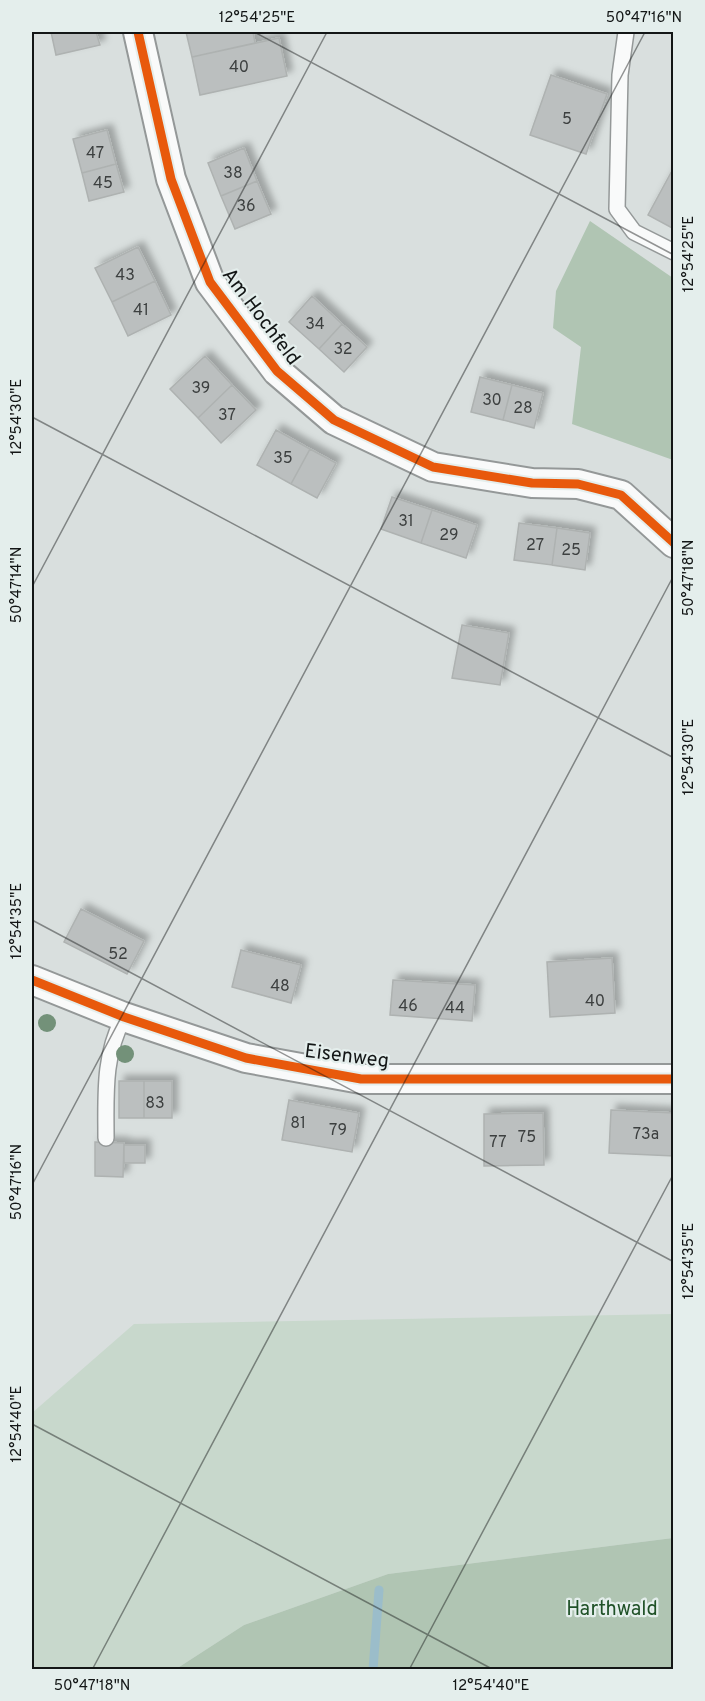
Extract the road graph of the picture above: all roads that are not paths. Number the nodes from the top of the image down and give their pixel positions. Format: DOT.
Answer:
graph roads {
  1 [pos="138,32"];
  2 [pos="626,32"];
  3 [pos="674,252"];
  4 [pos="674,543"];
  5 [pos="33,983"];
  6 [pos="124,1017"];
  7 [pos="674,1079"];
  8 [pos="106,1138"];
  1 -- 4 [label="street, Am Hochfeld"];
  2 -- 3 [label="lane"];
  5 -- 6 [label="street, Eisenweg"];
  6 -- 7 [label="street, Eisenweg"];
  6 -- 8 [label="lane"];
}
